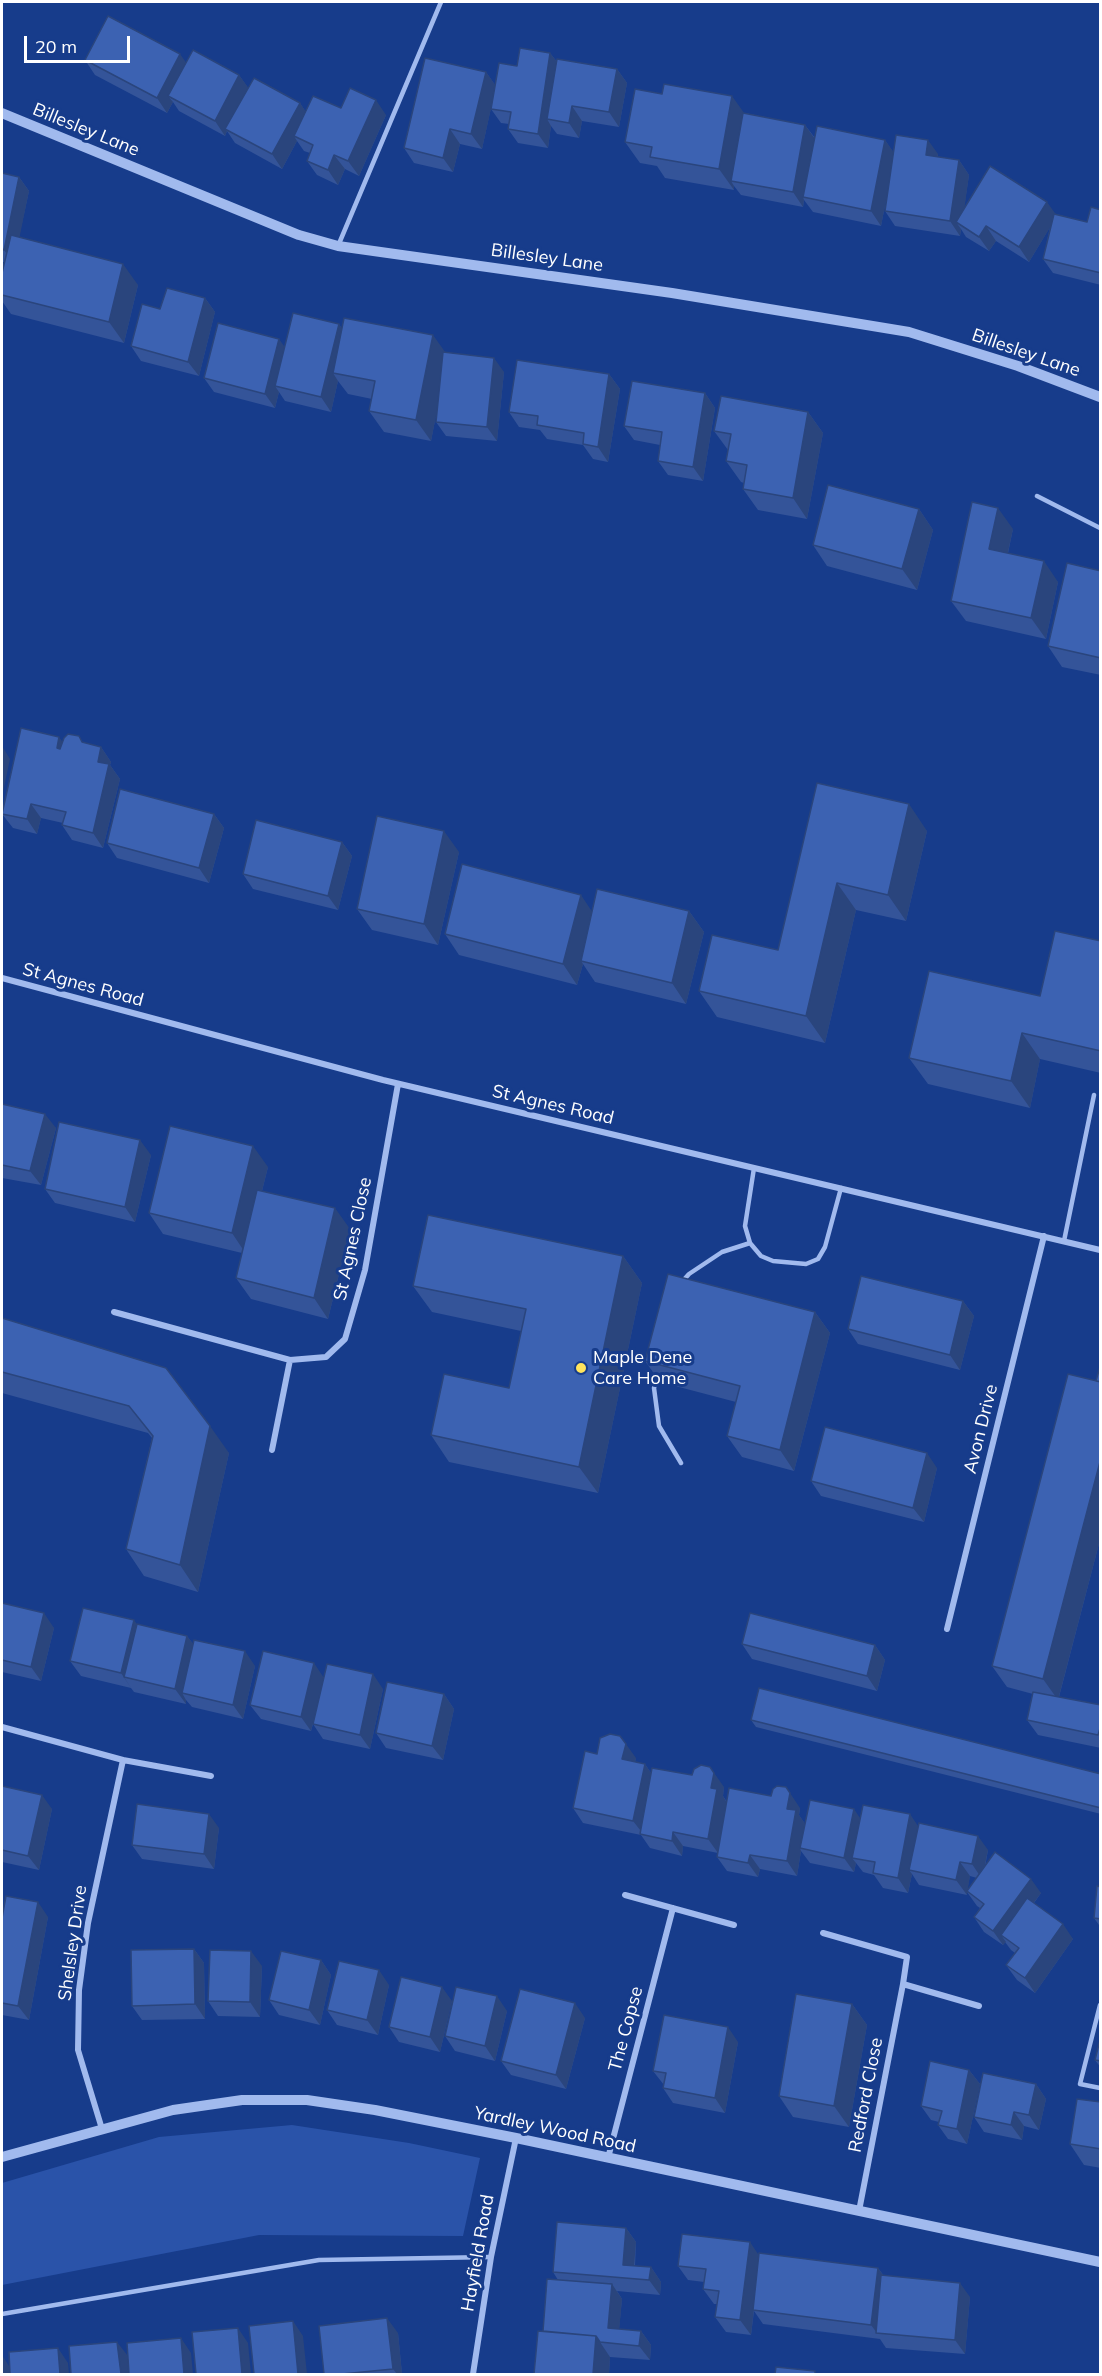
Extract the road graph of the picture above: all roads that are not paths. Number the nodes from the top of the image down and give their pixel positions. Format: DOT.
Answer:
graph roads {
  1 [pos="441,2"];
  2 [pos="2,113"];
  3 [pos="338,246"];
  4 [pos="1101,397"];
  5 [pos="1037,496"];
  6 [pos="1101,528"];
  7 [pos="2,978"];
  8 [pos="398,1084"];
  9 [pos="1094,1095"];
  10 [pos="754,1168"];
  11 [pos="841,1188"];
  12 [pos="1044,1236"];
  13 [pos="1064,1241"];
  14 [pos="750,1243"];
  15 [pos="1101,1250"];
  16 [pos="674,1291"];
  17 [pos="114,1312"];
  18 [pos="290,1360"];
  19 [pos="659,1366"];
  20 [pos="272,1450"];
  21 [pos="681,1463"];
  22 [pos="947,1629"];
  23 [pos="2,1727"];
  24 [pos="123,1760"];
  25 [pos="211,1776"];
  26 [pos="625,1895"];
  27 [pos="673,1908"];
  28 [pos="735,1925"];
  29 [pos="823,1933"];
  30 [pos="903,1984"];
  31 [pos="1101,2005"];
  32 [pos="979,2006"];
  33 [pos="1101,2088"];
  34 [pos="102,2129"];
  35 [pos="516,2138"];
  36 [pos="2,2157"];
  37 [pos="608,2158"];
  38 [pos="859,2212"];
  39 [pos="491,2257"];
  40 [pos="1101,2262"];
  41 [pos="2,2314"];
  42 [pos="473,2374"];
  1 -- 3 [label="lane"];
  2 -- 3 [label="street, Billesley Lane"];
  3 -- 4 [label="street, Billesley Lane"];
  5 -- 6 [label="lane"];
  7 -- 8 [label="street, St Agnes Road"];
  8 -- 10 [label="street, St Agnes Road"];
  8 -- 18 [label="street, St Agnes Close"];
  9 -- 13 [label="lane"];
  10 -- 11 [label="street, St Agnes Road"];
  10 -- 14 [label="lane"];
  11 -- 12 [label="street, St Agnes Road"];
  11 -- 14 [label="lane"];
  12 -- 13 [label="street, St Agnes Road"];
  12 -- 22 [label="street, Avon Drive"];
  13 -- 15 [label="street, St Agnes Road"];
  14 -- 16 [label="lane"];
  17 -- 18 [label="street, St Agnes Close"];
  18 -- 20 [label="street"];
  19 -- 21 [label="lane"];
  23 -- 24 [label="street"];
  24 -- 25 [label="street"];
  24 -- 34 [label="street, Shelsley Drive"];
  26 -- 27 [label="street"];
  27 -- 28 [label="street"];
  27 -- 37 [label="street, The Copse"];
  29 -- 30 [label="street, Redford Close"];
  30 -- 32 [label="street"];
  30 -- 38 [label="street, Redford Close"];
  31 -- 33 [label="lane"];
  34 -- 35 [label="street, Yardley Wood Road"];
  34 -- 36 [label="street, Yardley Wood Road"];
  35 -- 37 [label="street, Yardley Wood Road"];
  35 -- 39 [label="street, Hayfield Road"];
  37 -- 38 [label="street, Yardley Wood Road"];
  38 -- 40 [label="street, Yardley Wood Road"];
  39 -- 41 [label="lane"];
  39 -- 42 [label="street, Hayfield Road"];
}
